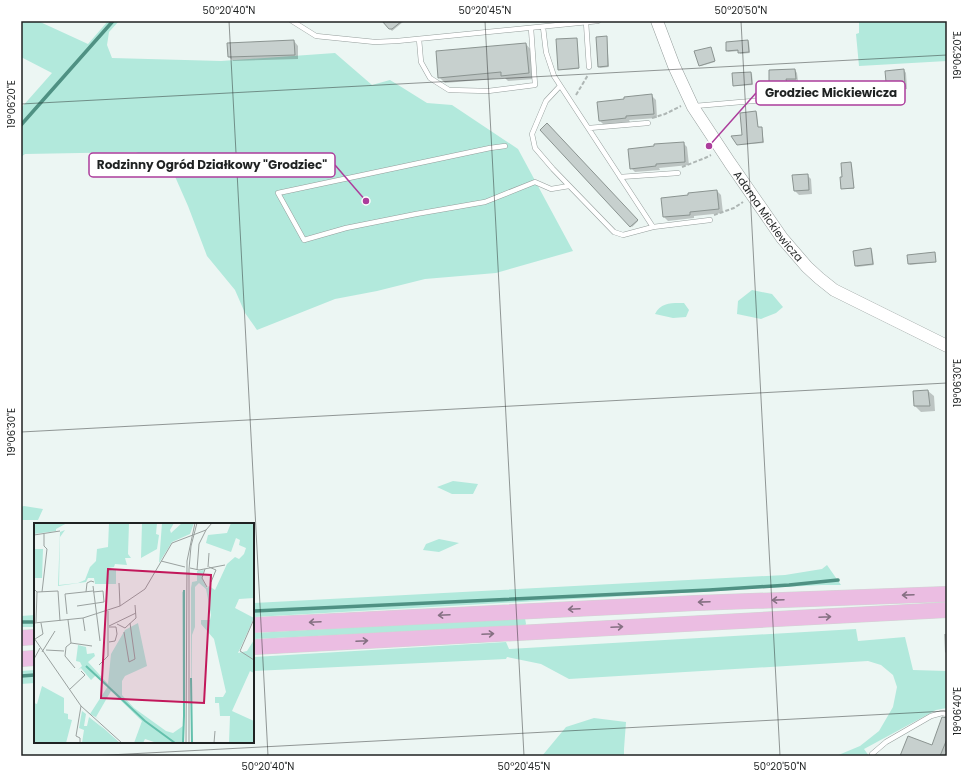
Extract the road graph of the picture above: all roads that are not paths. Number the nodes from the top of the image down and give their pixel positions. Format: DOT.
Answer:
graph roads {
  1 [pos="292,21"];
  2 [pos="598,21"];
  3 [pos="657,21"];
  4 [pos="586,22"];
  5 [pos="543,27"];
  6 [pos="531,28"];
  7 [pos="419,39"];
  8 [pos="589,67"];
  9 [pos="560,86"];
  10 [pos="868,91"];
  11 [pos="689,105"];
  12 [pos="648,123"];
  13 [pos="588,128"];
  14 [pos="505,146"];
  15 [pos="678,173"];
  16 [pos="620,177"];
  17 [pos="569,186"];
  18 [pos="710,220"];
  19 [pos="653,227"];
  20 [pos="947,346"];
  21 [pos="947,594"];
  22 [pos="947,610"];
  23 [pos="254,626"];
  24 [pos="34,637"];
  25 [pos="21,638"];
  26 [pos="254,647"];
  27 [pos="34,658"];
  28 [pos="21,659"];
  29 [pos="947,714"];
  30 [pos="872,754"];
  1 -- 7 [label="lane"];
  2 -- 4 [label="lane"];
  3 -- 11 [label="street, Adama Mickiewicza"];
  4 -- 5 [label="lane"];
  4 -- 8 [label="lane"];
  5 -- 6 [label="lane"];
  5 -- 9 [label="lane"];
  6 -- 7 [label="lane"];
  6 -- 7 [label="lane"];
  9 -- 13 [label="lane"];
  9 -- 17 [label="lane"];
  10 -- 11 [label="lane"];
  11 -- 20 [label="street, Adama Mickiewicza"];
  12 -- 13 [label="lane"];
  13 -- 16 [label="lane"];
  14 -- 17 [label="lane"];
  15 -- 16 [label="lane"];
  16 -- 19 [label="lane"];
  17 -- 19 [label="lane"];
  18 -- 19 [label="lane"];
  21 -- 23 [label="main road, one-way"];
  26 -- 22 [label="main road, one-way"];
  24 -- 25 [label="main road"];
  27 -- 28 [label="main road"];
  29 -- 30 [label="lane"];
}
